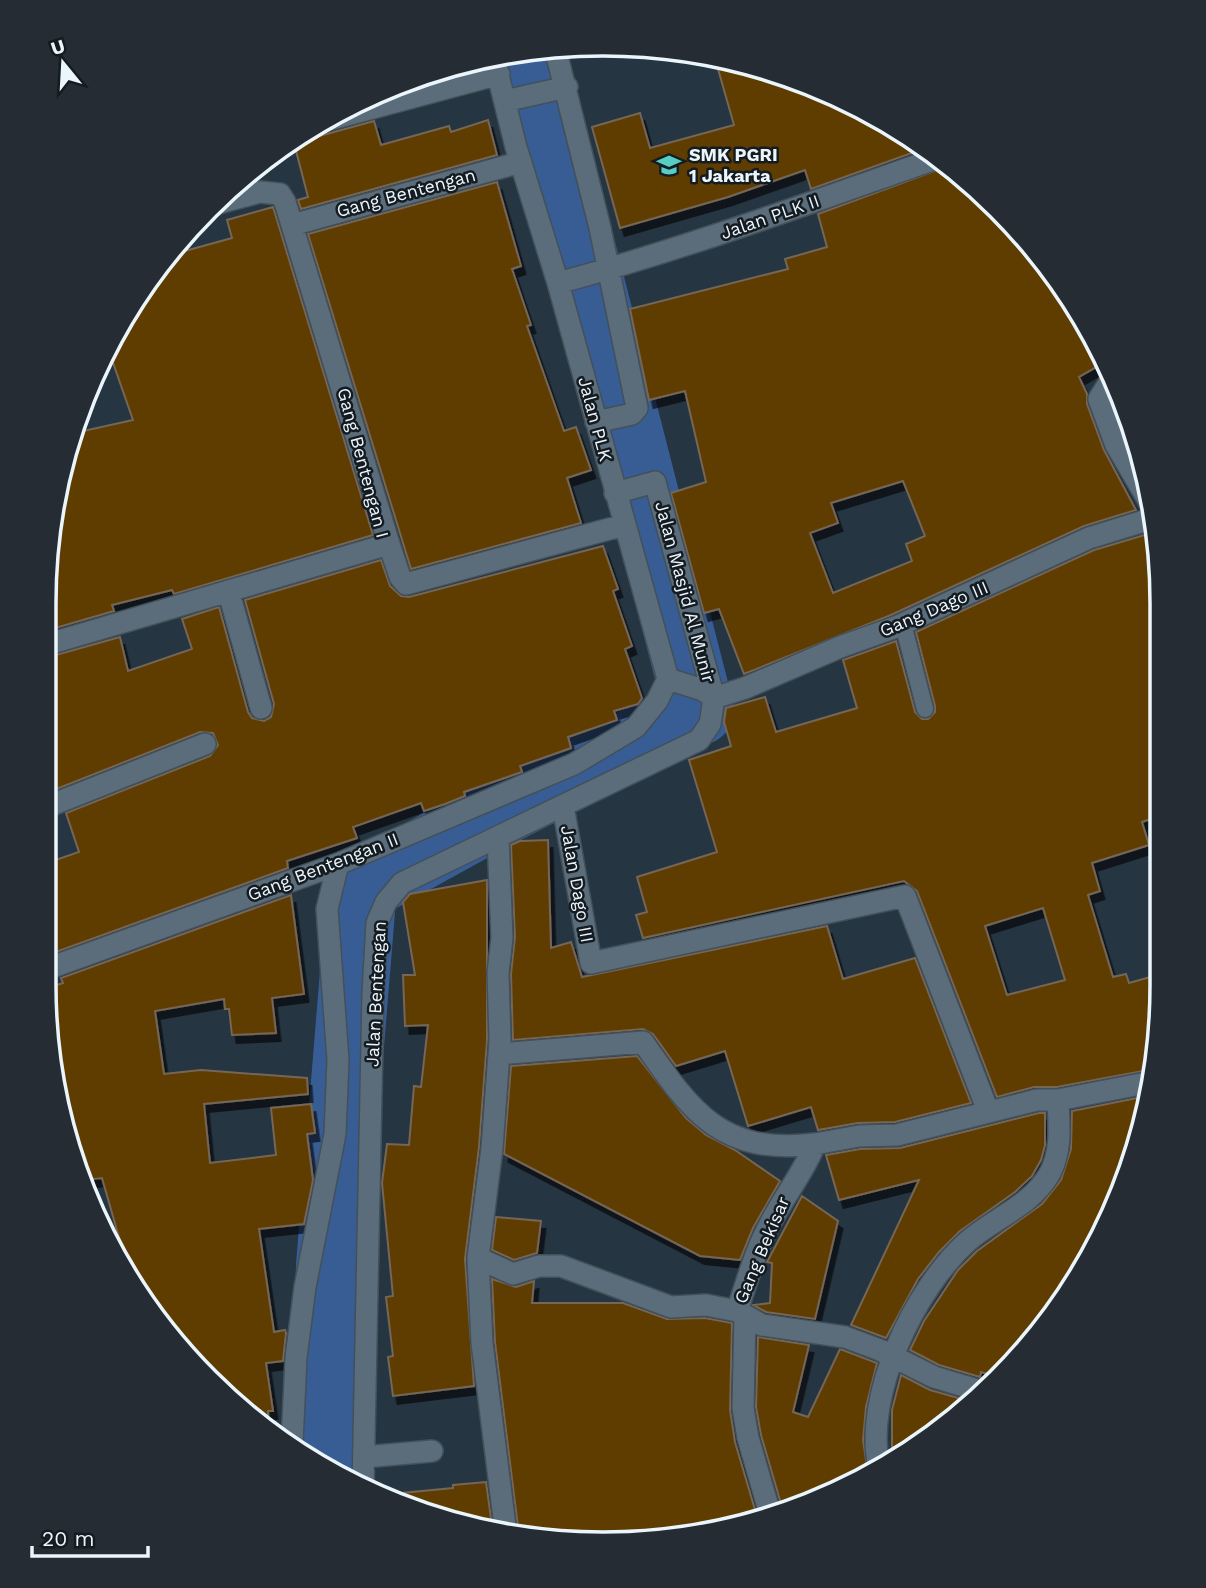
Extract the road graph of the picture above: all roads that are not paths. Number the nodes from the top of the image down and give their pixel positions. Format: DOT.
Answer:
graph roads {
  1 [pos="557,58"];
  2 [pos="497,67"];
  3 [pos="467,74"];
  4 [pos="562,87"];
  5 [pos="397,97"];
  6 [pos="509,101"];
  7 [pos="520,162"];
  8 [pos="926,162"];
  9 [pos="236,198"];
  10 [pos="292,225"];
  11 [pos="604,272"];
  12 [pos="565,281"];
  13 [pos="1106,389"];
  14 [pos="598,421"];
  15 [pos="1135,477"];
  16 [pos="617,492"];
  17 [pos="1143,521"];
  18 [pos="624,525"];
  19 [pos="389,544"];
  20 [pos="229,593"];
  21 [pos="903,624"];
  22 [pos="56,642"];
  23 [pos="671,680"];
  24 [pos="708,694"];
  25 [pos="261,708"];
  26 [pos="925,709"];
  27 [pos="205,744"];
  28 [pos="598,753"];
  29 [pos="610,782"];
  30 [pos="56,802"];
  31 [pos="563,806"];
  32 [pos="498,837"];
  33 [pos="338,864"];
  34 [pos="56,966"];
  35 [pos="499,1054"];
  36 [pos="1140,1084"];
  37 [pos="1058,1100"];
  38 [pos="988,1111"];
  39 [pos="815,1144"];
  40 [pos="478,1258"];
  41 [pos="741,1313"];
  42 [pos="894,1358"];
  43 [pos="972,1388"];
  44 [pos="292,1435"];
  45 [pos="432,1451"];
  46 [pos="363,1457"];
  47 [pos="877,1458"];
  48 [pos="363,1477"];
  49 [pos="768,1506"];
  50 [pos="505,1522"];
  1 -- 4 [label="street"];
  2 -- 6 [label="street, Jalan PLK"];
  3 -- 5 [label="street"];
  4 -- 6 [label="street"];
  4 -- 11 [label="street"];
  6 -- 7 [label="street, Jalan PLK"];
  7 -- 10 [label="street, Gang Bentengan"];
  7 -- 12 [label="street, Jalan PLK"];
  8 -- 11 [label="street, Jalan PLK II"];
  9 -- 10 [label="street, Gang Bentengan I"];
  10 -- 19 [label="street, Gang Bentengan I"];
  11 -- 12 [label="street, Jalan PLK II"];
  11 -- 14 [label="street, Jalan PLK"];
  12 -- 14 [label="street, Jalan PLK"];
  13 -- 15 [label="street"];
  14 -- 16 [label="street, Jalan PLK"];
  16 -- 18 [label="street, Jalan PLK"];
  16 -- 24 [label="street, Jalan Masjid Al Munir"];
  17 -- 21 [label="street, Gang Dago III"];
  18 -- 19 [label="street"];
  18 -- 23 [label="street, Jalan PLK"];
  19 -- 20 [label="street, Gang Bentengan I"];
  20 -- 22 [label="street, Gang Bentengan I"];
  20 -- 25 [label="street"];
  21 -- 24 [label="street, Gang Dago III"];
  21 -- 26 [label="lane"];
  23 -- 24 [label="street"];
  23 -- 28 [label="street"];
  24 -- 29 [label="street, Jalan Bentengan"];
  27 -- 30 [label="street"];
  28 -- 29 [label="street"];
  28 -- 33 [label="street, Gang Bentengan II"];
  29 -- 31 [label="street, Jalan Bentengan"];
  31 -- 32 [label="street, Jalan Bentengan"];
  31 -- 38 [label="street, Jalan Dago III"];
  32 -- 35 [label="street"];
  32 -- 46 [label="street, Jalan Bentengan"];
  33 -- 34 [label="street, Gang Bentengan II"];
  33 -- 44 [label="street, Jalan Bentengan"];
  35 -- 39 [label="street"];
  35 -- 40 [label="street"];
  36 -- 37 [label="street"];
  37 -- 38 [label="street"];
  37 -- 42 [label="street"];
  38 -- 39 [label="street"];
  39 -- 41 [label="street, Gang Bekisar"];
  40 -- 41 [label="street, Gang Bekisar"];
  40 -- 50 [label="street"];
  41 -- 42 [label="street"];
  41 -- 49 [label="street"];
  42 -- 43 [label="street"];
  42 -- 47 [label="street"];
  45 -- 46 [label="street"];
  46 -- 48 [label="street, Jalan Bentengan"];
}
